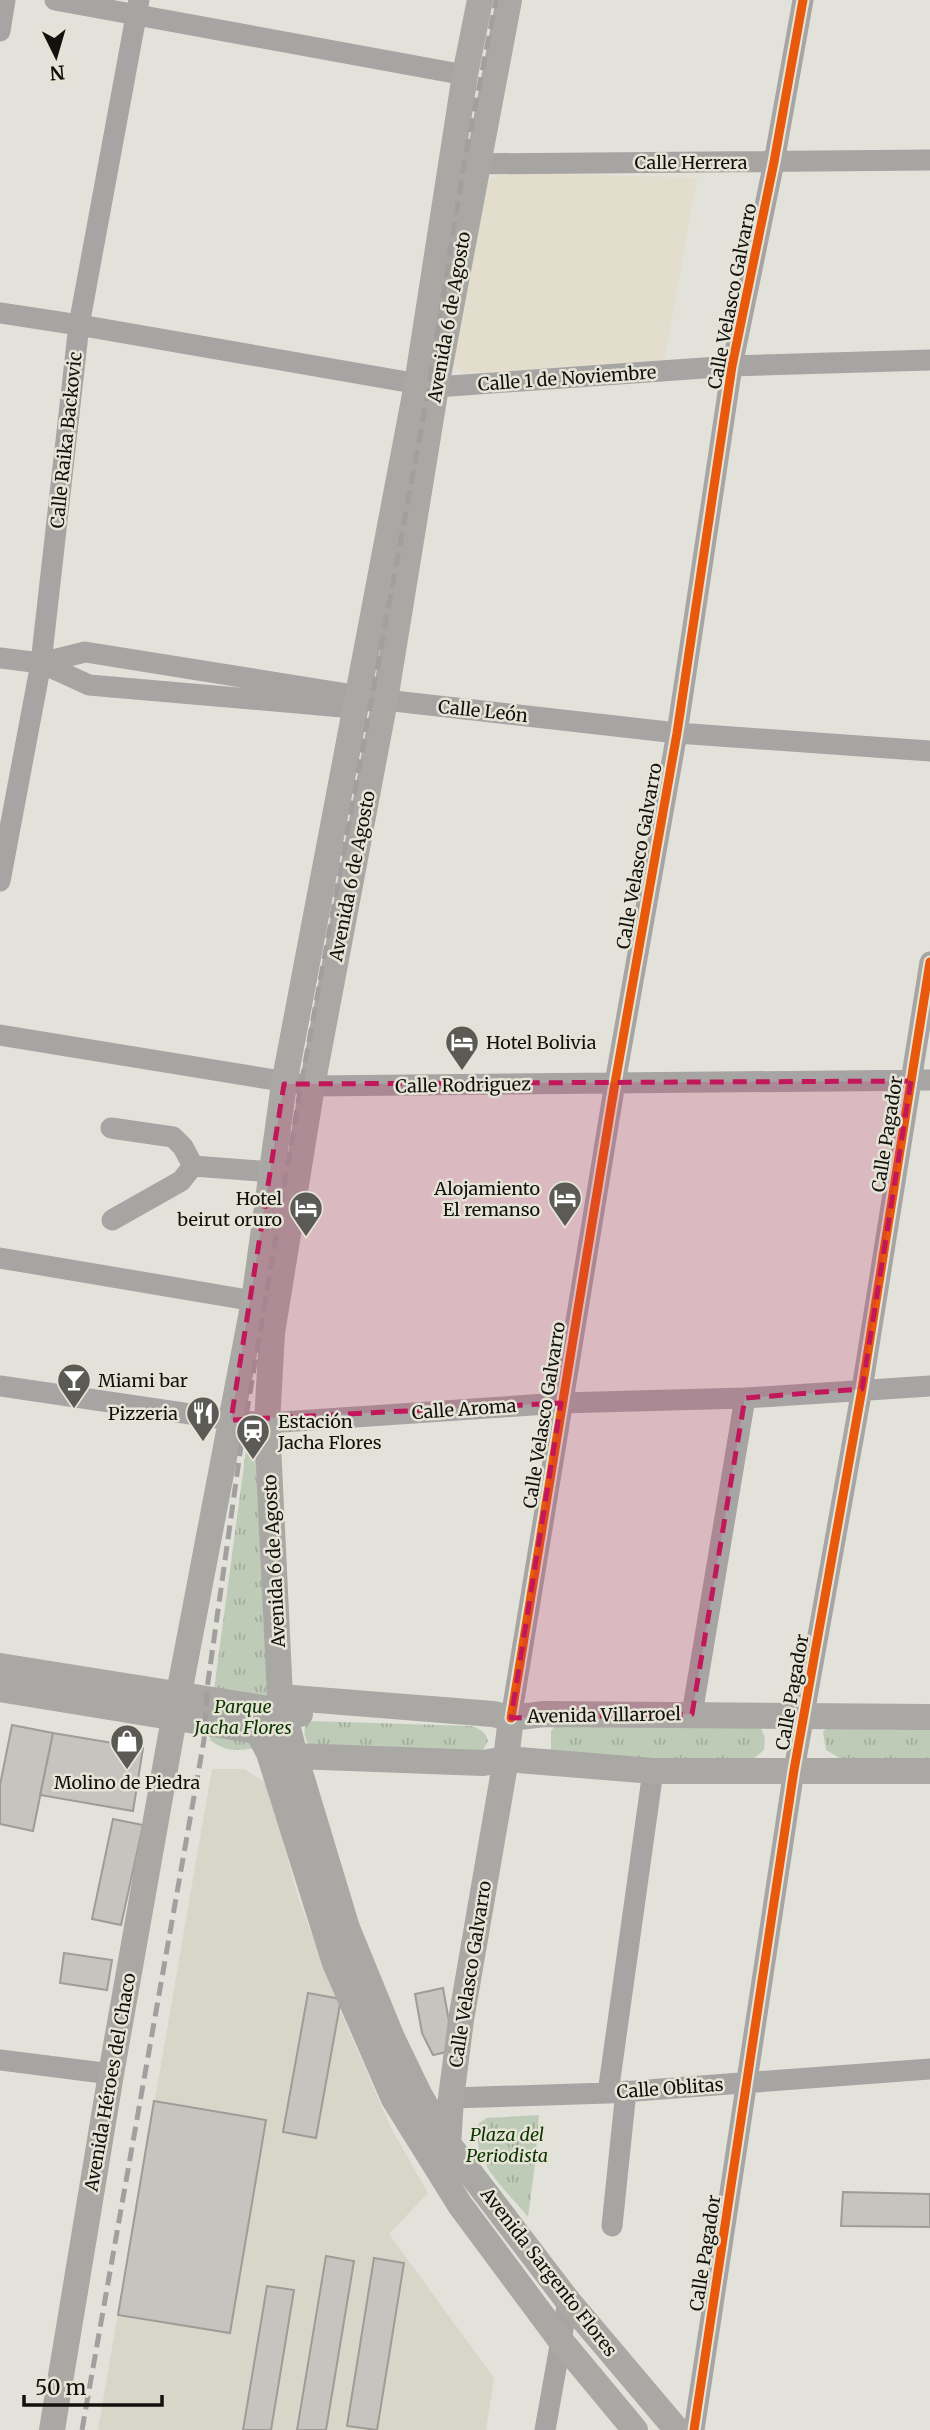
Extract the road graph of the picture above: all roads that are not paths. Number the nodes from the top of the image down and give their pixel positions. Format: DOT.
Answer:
graph roads {
  1 [pos="5,0"];
  2 [pos="55,0"];
  3 [pos="480,0"];
  4 [pos="509,0"];
  5 [pos="803,0"];
  6 [pos="138,7"];
  7 [pos="0,31"];
  8 [pos="465,75"];
  9 [pos="930,160"];
  10 [pos="774,162"];
  11 [pos="465,164"];
  12 [pos="0,313"];
  13 [pos="79,325"];
  14 [pos="930,360"];
  15 [pos="732,366"];
  16 [pos="427,386"];
  17 [pos="0,658"];
  18 [pos="41,663"];
  19 [pos="356,701"];
  20 [pos="385,701"];
  21 [pos="677,733"];
  22 [pos="930,751"];
  23 [pos="0,881"];
  24 [pos="930,962"];
  25 [pos="0,1035"];
  26 [pos="920,1081"];
  27 [pos="615,1083"];
  28 [pos="284,1084"];
  29 [pos="312,1086"];
  30 [pos="111,1128"];
  31 [pos="193,1166"];
  32 [pos="272,1172"];
  33 [pos="112,1220"];
  34 [pos="0,1258"];
  35 [pos="254,1301"];
  36 [pos="0,1386"];
  37 [pos="930,1386"];
  38 [pos="862,1389"];
  39 [pos="745,1398"];
  40 [pos="561,1403"];
  41 [pos="231,1420"];
  42 [pos="267,1423"];
  43 [pos="0,1655"];
  44 [pos="0,1666"];
  45 [pos="182,1679"];
  46 [pos="0,1689"];
  47 [pos="93,1693"];
  48 [pos="280,1697"];
  49 [pos="0,1705"];
  50 [pos="692,1714"];
  51 [pos="803,1715"];
  52 [pos="930,1717"];
  53 [pos="511,1718"];
  54 [pos="288,1729"];
  55 [pos="258,1732"];
  56 [pos="359,1732"];
  57 [pos="171,1735"];
  58 [pos="295,1756"];
  59 [pos="506,1759"];
  60 [pos="794,1770"];
  61 [pos="653,1771"];
  62 [pos="930,1771"];
  63 [pos="0,2060"];
  64 [pos="930,2070"];
  65 [pos="111,2074"];
  66 [pos="747,2082"];
  67 [pos="617,2092"];
  68 [pos="451,2098"];
  69 [pos="440,2153"];
  70 [pos="612,2226"];
  71 [pos="568,2301"];
  72 [pos="561,2341"];
  73 [pos="52,2430"];
  74 [pos="545,2430"];
  75 [pos="635,2430"];
  76 [pos="677,2430"];
  77 [pos="694,2430"];
  1 -- 7 [label="street"];
  2 -- 6 [label="street"];
  3 -- 8 [label="main road, Avenida 6 de Agosto"];
  4 -- 11 [label="main road, Avenida 6 de Agosto"];
  5 -- 10 [label="street, Calle Velasco Galvarro"];
  6 -- 8 [label="street"];
  6 -- 13 [label="street, Calle Raika Backovic"];
  8 -- 11 [label="main road, Avenida 6 de Agosto"];
  9 -- 10 [label="street, Calle Herrera"];
  10 -- 11 [label="street, Calle Herrera"];
  10 -- 15 [label="street, Calle Velasco Galvarro"];
  11 -- 16 [label="main road, Avenida 6 de Agosto"];
  12 -- 13 [label="street, Calle 1 de Noviembre"];
  13 -- 16 [label="street, Calle 1 de Noviembre"];
  13 -- 18 [label="street, Calle Raika Backovic"];
  14 -- 15 [label="street, Calle 1 de Noviembre"];
  15 -- 16 [label="street, Calle 1 de Noviembre"];
  15 -- 21 [label="street, Calle Velasco Galvarro"];
  16 -- 19 [label="main road, Avenida 6 de Agosto"];
  16 -- 20 [label="main road, Avenida 6 de Agosto"];
  17 -- 18 [label="street, Calle León"];
  18 -- 19 [label="street, Calle León"];
  18 -- 19 [label="street, Calle León"];
  18 -- 23 [label="street, Calle Raika Backovic"];
  19 -- 20 [label="street, Calle León"];
  19 -- 28 [label="main road, Avenida 6 de Agosto"];
  20 -- 21 [label="street, Calle León"];
  20 -- 29 [label="main road, Avenida 6 de Agosto"];
  21 -- 22 [label="street, Calle León"];
  21 -- 27 [label="street, Calle Velasco Galvarro"];
  24 -- 26 [label="street, Calle Pagador"];
  25 -- 28 [label="street, Calle Rodriguez"];
  26 -- 27 [label="street, Calle Rodriguez"];
  26 -- 38 [label="street, Calle Pagador"];
  27 -- 29 [label="street, Calle Rodriguez"];
  27 -- 40 [label="street, Calle Velasco Galvarro"];
  28 -- 29 [label="street, Calle Rodriguez"];
  28 -- 32 [label="main road, Avenida 6 de Agosto"];
  29 -- 42 [label="main road, Avenida 6 de Agosto"];
  30 -- 31 [label="street"];
  31 -- 32 [label="street"];
  31 -- 33 [label="street"];
  32 -- 35 [label="main road, Avenida 6 de Agosto"];
  34 -- 35 [label="street"];
  35 -- 41 [label="main road, Avenida 6 de Agosto"];
  36 -- 41 [label="street, Calle Aroma"];
  37 -- 38 [label="street, Calle Aroma"];
  38 -- 39 [label="street, Calle Aroma"];
  38 -- 51 [label="street, Calle Pagador"];
  39 -- 40 [label="street, Calle Aroma"];
  39 -- 50 [label="street"];
  40 -- 42 [label="street, Calle Aroma"];
  40 -- 53 [label="street, Calle Velasco Galvarro"];
  41 -- 42 [label="street, Calle Aroma"];
  41 -- 45 [label="main road, Avenida 6 de Agosto"];
  42 -- 48 [label="main road, Avenida 6 de Agosto"];
  43 -- 45 [label="main road"];
  44 -- 47 [label="main road"];
  45 -- 57 [label="main road, Avenida 6 de Agosto"];
  46 -- 47 [label="main road"];
  47 -- 55 [label="main road"];
  47 -- 56 [label="main road"];
  48 -- 53 [label="main road, Avenida Villarroel"];
  48 -- 54 [label="main road, Avenida 6 de Agosto"];
  49 -- 57 [label="main road"];
  50 -- 51 [label="main road, Avenida Villarroel"];
  50 -- 53 [label="main road, Avenida Villarroel"];
  51 -- 52 [label="main road, Avenida Villarroel"];
  51 -- 60 [label="street, Calle Pagador"];
  53 -- 56 [label="main road"];
  53 -- 59 [label="main road, Calle Velasco Galvarro"];
  54 -- 57 [label="main road"];
  54 -- 58 [label="main road, Avenida 6 de Agosto"];
  55 -- 56 [label="main road"];
  55 -- 69 [label="main road, Avenida Sargento Flores"];
  56 -- 59 [label="main road"];
  57 -- 65 [label="main road, Avenida Héroes del Chaco"];
  58 -- 59 [label="main road"];
  58 -- 69 [label="main road, Avenida Sargento Flores"];
  59 -- 61 [label="main road"];
  59 -- 68 [label="main road, Calle Velasco Galvarro"];
  60 -- 61 [label="main road"];
  60 -- 62 [label="main road"];
  60 -- 66 [label="street, Calle Pagador"];
  61 -- 67 [label="street"];
  63 -- 65 [label="street"];
  64 -- 66 [label="street, Calle Oblitas"];
  65 -- 73 [label="main road, Avenida Héroes del Chaco"];
  66 -- 67 [label="street, Calle Oblitas"];
  66 -- 77 [label="street, Calle Pagador"];
  67 -- 68 [label="street, Calle Oblitas"];
  67 -- 70 [label="street"];
  68 -- 69 [label="main road, Calle Velasco Galvarro"];
  69 -- 71 [label="main road, Avenida Sargento Flores"];
  69 -- 72 [label="main road, Avenida Sargento Flores"];
  71 -- 72 [label="street"];
  71 -- 76 [label="main road, Avenida Sargento Flores"];
  72 -- 74 [label="street"];
  72 -- 75 [label="main road, Avenida Sargento Flores"];
}
